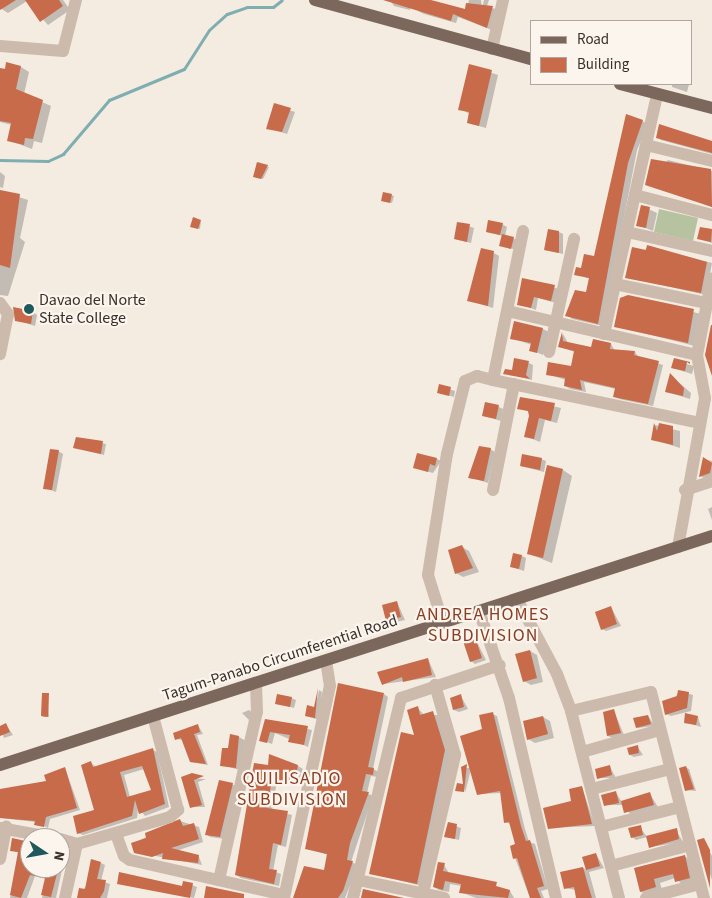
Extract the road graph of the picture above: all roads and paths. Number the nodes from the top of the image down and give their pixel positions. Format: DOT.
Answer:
graph roads {
  1 [pos="76,0"];
  2 [pos="315,0"];
  3 [pos="503,0"];
  4 [pos="0,46"];
  5 [pos="492,49"];
  6 [pos="530,59"];
  7 [pos="624,85"];
  8 [pos="658,94"];
  9 [pos="712,108"];
  10 [pos="646,145"];
  11 [pos="712,161"];
  12 [pos="635,195"];
  13 [pos="712,215"];
  14 [pos="523,231"];
  15 [pos="627,232"];
  16 [pos="574,239"];
  17 [pos="712,251"];
  18 [pos="712,278"];
  19 [pos="615,284"];
  20 [pos="707,303"];
  21 [pos="0,304"];
  22 [pos="508,311"];
  23 [pos="556,323"];
  24 [pos="604,334"];
  25 [pos="549,352"];
  26 [pos="0,354"];
  27 [pos="697,355"];
  28 [pos="493,380"];
  29 [pos="514,384"];
  30 [pos="700,423"];
  31 [pos="712,481"];
  32 [pos="493,490"];
  33 [pos="685,490"];
  34 [pos="712,536"];
  35 [pos="678,548"];
  36 [pos="517,599"];
  37 [pos="479,611"];
  38 [pos="443,623"];
  39 [pos="326,660"];
  40 [pos="500,665"];
  41 [pos="256,683"];
  42 [pos="435,685"];
  43 [pos="571,711"];
  44 [pos="153,716"];
  45 [pos="660,730"];
  46 [pos="582,752"];
  47 [pos="0,765"];
  48 [pos="670,769"];
  49 [pos="592,789"];
  50 [pos="680,807"];
  51 [pos="601,827"];
  52 [pos="3,828"];
  53 [pos="20,831"];
  54 [pos="116,834"];
  55 [pos="70,842"];
  56 [pos="77,844"];
  57 [pos="690,845"];
  58 [pos="0,859"];
  59 [pos="611,866"];
  60 [pos="220,880"];
  61 [pos="358,880"];
  62 [pos="700,884"];
  63 [pos="424,893"];
  64 [pos="284,896"];
  65 [pos="65,898"];
  66 [pos="353,898"];
  67 [pos="444,898"];
  68 [pos="556,898"];
  69 [pos="619,898"];
  70 [pos="646,898"];
  71 [pos="704,898"];
  1 -- 4 [label="street"];
  2 -- 5 [label="main road"];
  3 -- 5 [label="street"];
  5 -- 6 [label="main road"];
  7 -- 8 [label="main road"];
  8 -- 9 [label="main road"];
  8 -- 10 [label="street"];
  10 -- 11 [label="street"];
  10 -- 12 [label="street"];
  12 -- 13 [label="street"];
  12 -- 15 [label="street"];
  14 -- 22 [label="street"];
  15 -- 17 [label="street"];
  15 -- 19 [label="street"];
  16 -- 23 [label="street"];
  18 -- 20 [label="street"];
  19 -- 20 [label="street"];
  19 -- 24 [label="street"];
  20 -- 27 [label="street"];
  21 -- 26 [label="street"];
  22 -- 23 [label="street"];
  22 -- 28 [label="street"];
  23 -- 24 [label="street"];
  23 -- 25 [label="street"];
  24 -- 27 [label="street"];
  27 -- 30 [label="street"];
  28 -- 29 [label="street"];
  28 -- 38 [label="street"];
  29 -- 30 [label="street"];
  29 -- 32 [label="street"];
  30 -- 33 [label="street"];
  31 -- 33 [label="street"];
  33 -- 35 [label="street"];
  34 -- 35 [label="main road, Tagum-Panabo Circumferential Road"];
  35 -- 36 [label="main road, Tagum-Panabo Circumferential Road"];
  36 -- 37 [label="main road, Tagum-Panabo Circumferential Road"];
  36 -- 43 [label="street"];
  37 -- 38 [label="main road, Tagum-Panabo Circumferential Road"];
  37 -- 40 [label="street"];
  38 -- 39 [label="main road, Tagum-Panabo Circumferential Road"];
  39 -- 41 [label="main road, Tagum-Panabo Circumferential Road"];
  39 -- 64 [label="street"];
  40 -- 42 [label="street"];
  40 -- 68 [label="street"];
  41 -- 44 [label="main road, Tagum-Panabo Circumferential Road"];
  41 -- 60 [label="street"];
  42 -- 61 [label="street"];
  42 -- 63 [label="street"];
  43 -- 45 [label="street"];
  43 -- 46 [label="street"];
  44 -- 47 [label="main road, Tagum-Panabo Circumferential Road"];
  44 -- 54 [label="street"];
  45 -- 46 [label="street"];
  45 -- 48 [label="street"];
  46 -- 49 [label="street"];
  48 -- 49 [label="street"];
  48 -- 50 [label="street"];
  49 -- 51 [label="street"];
  50 -- 51 [label="street"];
  50 -- 57 [label="street"];
  51 -- 59 [label="street"];
  52 -- 53 [label="street"];
  52 -- 58 [label="street"];
  54 -- 56 [label="street"];
  54 -- 60 [label="street"];
  55 -- 56 [label="street"];
  56 -- 65 [label="street"];
  57 -- 59 [label="street"];
  57 -- 62 [label="street"];
  59 -- 69 [label="street"];
  60 -- 64 [label="street"];
  61 -- 63 [label="street"];
  61 -- 66 [label="street"];
  62 -- 70 [label="street"];
  62 -- 71 [label="street"];
  63 -- 67 [label="street"];
}
